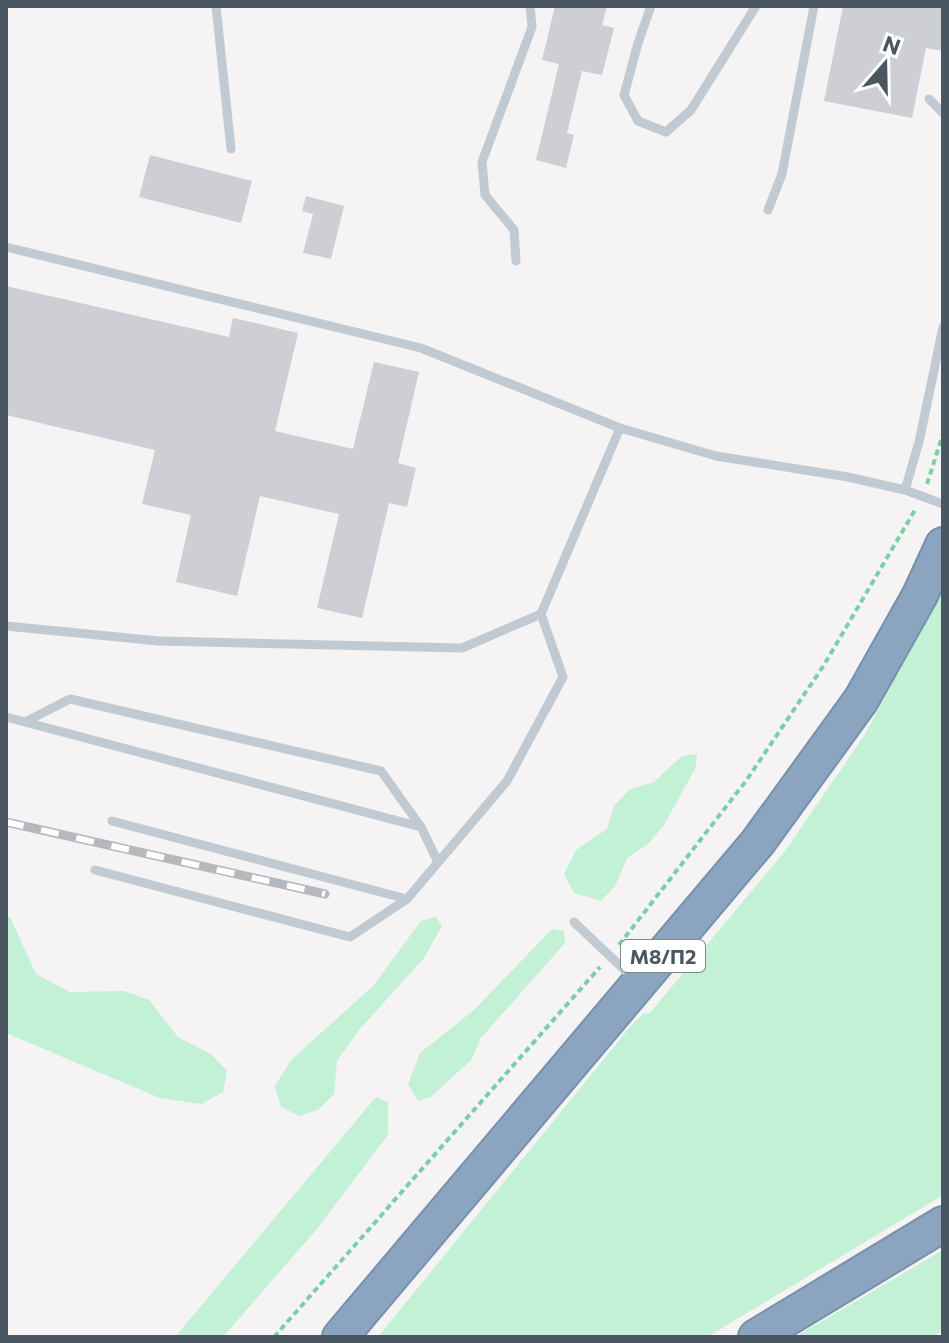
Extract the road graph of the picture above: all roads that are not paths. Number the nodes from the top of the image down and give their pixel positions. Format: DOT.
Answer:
graph roads {
  1 [pos="216,6"];
  2 [pos="530,6"];
  3 [pos="651,6"];
  4 [pos="756,6"];
  5 [pos="814,6"];
  6 [pos="929,99"];
  7 [pos="943,113"];
  8 [pos="231,149"];
  9 [pos="768,210"];
  10 [pos="6,247"];
  11 [pos="516,261"];
  12 [pos="943,327"];
  13 [pos="620,428"];
  14 [pos="905,490"];
  15 [pos="943,504"];
  16 [pos="943,545"];
  17 [pos="541,614"];
  18 [pos="6,626"];
  19 [pos="6,717"];
  20 [pos="25,722"];
  21 [pos="112,821"];
  22 [pos="421,827"];
  23 [pos="438,862"];
  24 [pos="95,870"];
  25 [pos="407,899"];
  26 [pos="574,922"];
  27 [pos="640,984"];
  28 [pos="943,1224"];
  29 [pos="340,1337"];
  30 [pos="756,1337"];
  1 -- 8 [label="lane"];
  2 -- 11 [label="lane"];
  3 -- 4 [label="lane"];
  5 -- 9 [label="lane"];
  6 -- 7 [label="lane"];
  10 -- 13 [label="lane"];
  12 -- 14 [label="lane"];
  13 -- 14 [label="lane"];
  13 -- 17 [label="lane"];
  14 -- 15 [label="lane"];
  16 -- 27 [label="highway, М8/П2"];
  17 -- 18 [label="lane"];
  17 -- 23 [label="lane"];
  19 -- 20 [label="lane"];
  20 -- 22 [label="lane"];
  20 -- 22 [label="lane"];
  21 -- 25 [label="lane"];
  22 -- 23 [label="lane"];
  23 -- 25 [label="lane"];
  24 -- 25 [label="lane"];
  26 -- 27 [label="lane"];
  27 -- 29 [label="highway, М8/П2"];
  28 -- 30 [label="highway"];
}
